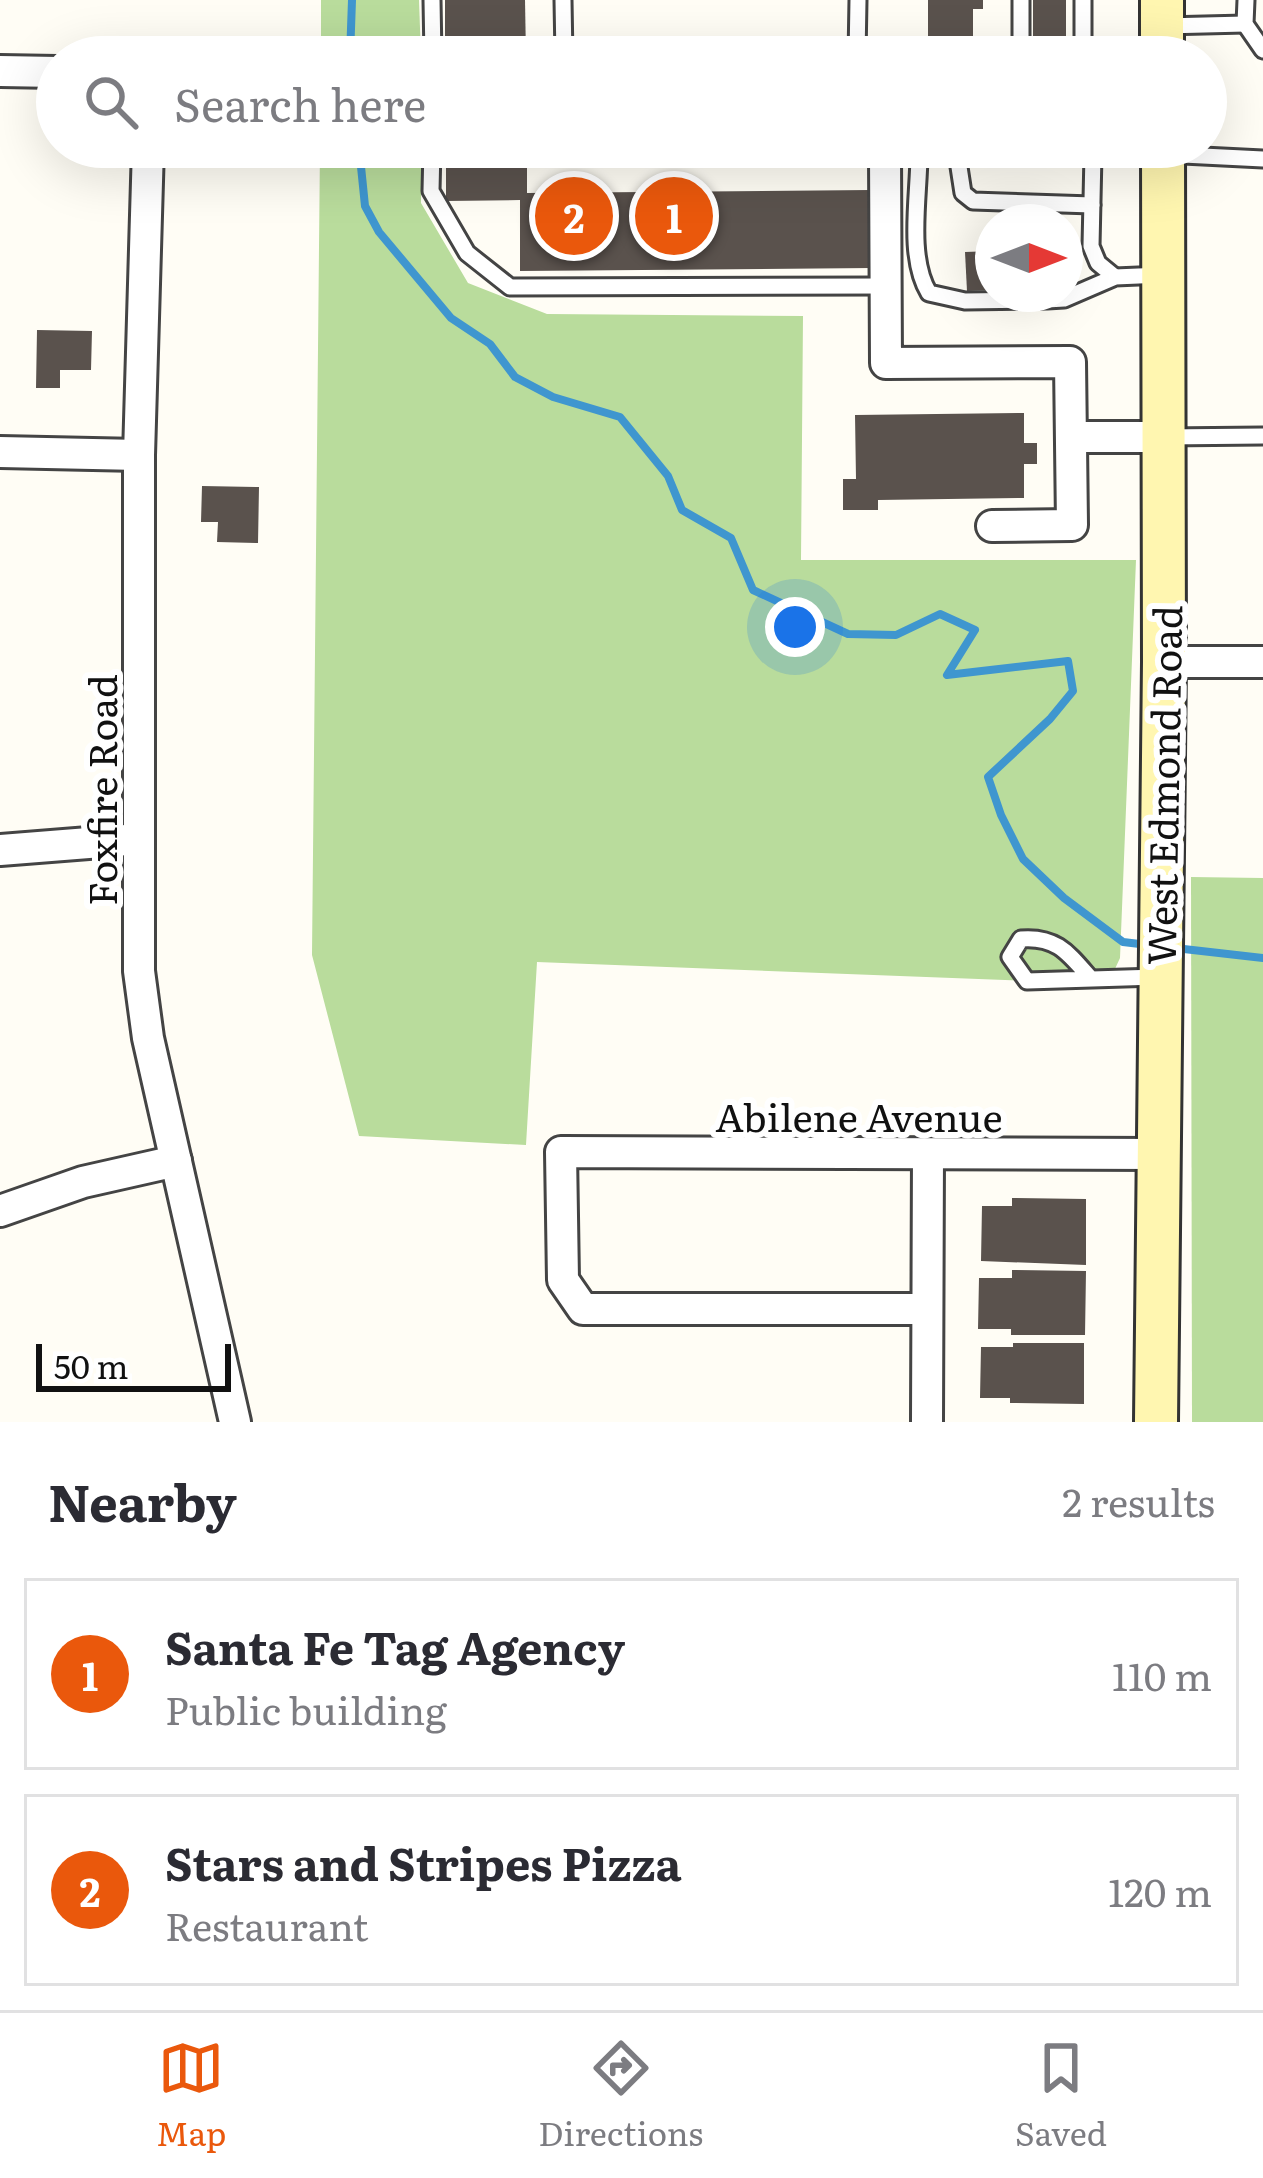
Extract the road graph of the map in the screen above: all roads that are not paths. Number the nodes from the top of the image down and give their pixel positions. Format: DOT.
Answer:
graph roads {
  1 [pos="432,0"];
  2 [pos="563,0"];
  3 [pos="858,0"];
  4 [pos="1021,0"];
  5 [pos="1083,0"];
  6 [pos="1246,0"];
  7 [pos="1245,25"];
  8 [pos="1162,28"];
  9 [pos="433,36"];
  10 [pos="564,36"];
  11 [pos="857,36"];
  12 [pos="1021,36"];
  13 [pos="1083,36"];
  14 [pos="1263,50"];
  15 [pos="0,71"];
  16 [pos="36,72"];
  17 [pos="1227,156"];
  18 [pos="1263,159"];
  19 [pos="147,168"];
  20 [pos="432,168"];
  21 [pos="868,168"];
  22 [pos="919,168"];
  23 [pos="959,168"];
  24 [pos="1092,168"];
  25 [pos="1162,168"];
  26 [pos="1091,205"];
  27 [pos="1163,275"];
  28 [pos="1115,277"];
  29 [pos="886,286"];
  30 [pos="1263,436"];
  31 [pos="1071,437"];
  32 [pos="1163,437"];
  33 [pos="0,452"];
  34 [pos="140,455"];
  35 [pos="992,526"];
  36 [pos="1164,662"];
  37 [pos="1263,662"];
  38 [pos="140,838"];
  39 [pos="0,850"];
  40 [pos="1160,977"];
  41 [pos="1091,979"];
  42 [pos="1157,1154"];
  43 [pos="928,1155"];
  44 [pos="176,1161"];
  45 [pos="0,1211"];
  46 [pos="928,1309"];
  47 [pos="235,1422"];
  48 [pos="927,1422"];
  49 [pos="1156,1422"];
  1 -- 9 [label="lane"];
  2 -- 10 [label="lane"];
  3 -- 11 [label="lane"];
  4 -- 12 [label="lane"];
  5 -- 13 [label="lane"];
  6 -- 7 [label="lane"];
  7 -- 8 [label="lane"];
  7 -- 14 [label="lane"];
  15 -- 16 [label="street"];
  17 -- 18 [label="lane"];
  19 -- 34 [label="street, Foxfire Road"];
  20 -- 29 [label="lane"];
  21 -- 29 [label="street"];
  22 -- 28 [label="lane"];
  23 -- 26 [label="lane"];
  24 -- 26 [label="lane"];
  25 -- 27 [label="main road, West Edmond Road"];
  26 -- 28 [label="lane"];
  27 -- 28 [label="lane"];
  27 -- 32 [label="main road, West Edmond Road"];
  29 -- 31 [label="street"];
  30 -- 32 [label="lane"];
  31 -- 32 [label="street"];
  31 -- 35 [label="street"];
  32 -- 36 [label="main road, West Edmond Road"];
  33 -- 34 [label="street"];
  34 -- 38 [label="street, Foxfire Road"];
  36 -- 37 [label="street"];
  36 -- 40 [label="main road, West Edmond Road"];
  38 -- 39 [label="street"];
  38 -- 44 [label="street, Foxfire Road"];
  40 -- 41 [label="lane"];
  40 -- 42 [label="main road, West Edmond Road"];
  41 -- 41 [label="lane"];
  42 -- 43 [label="street, Abilene Avenue"];
  42 -- 49 [label="main road, West Edmond Road"];
  43 -- 46 [label="street"];
  43 -- 46 [label="street, Abilene Avenue"];
  44 -- 45 [label="street"];
  44 -- 47 [label="street, Foxfire Road"];
  46 -- 48 [label="street"];
}
